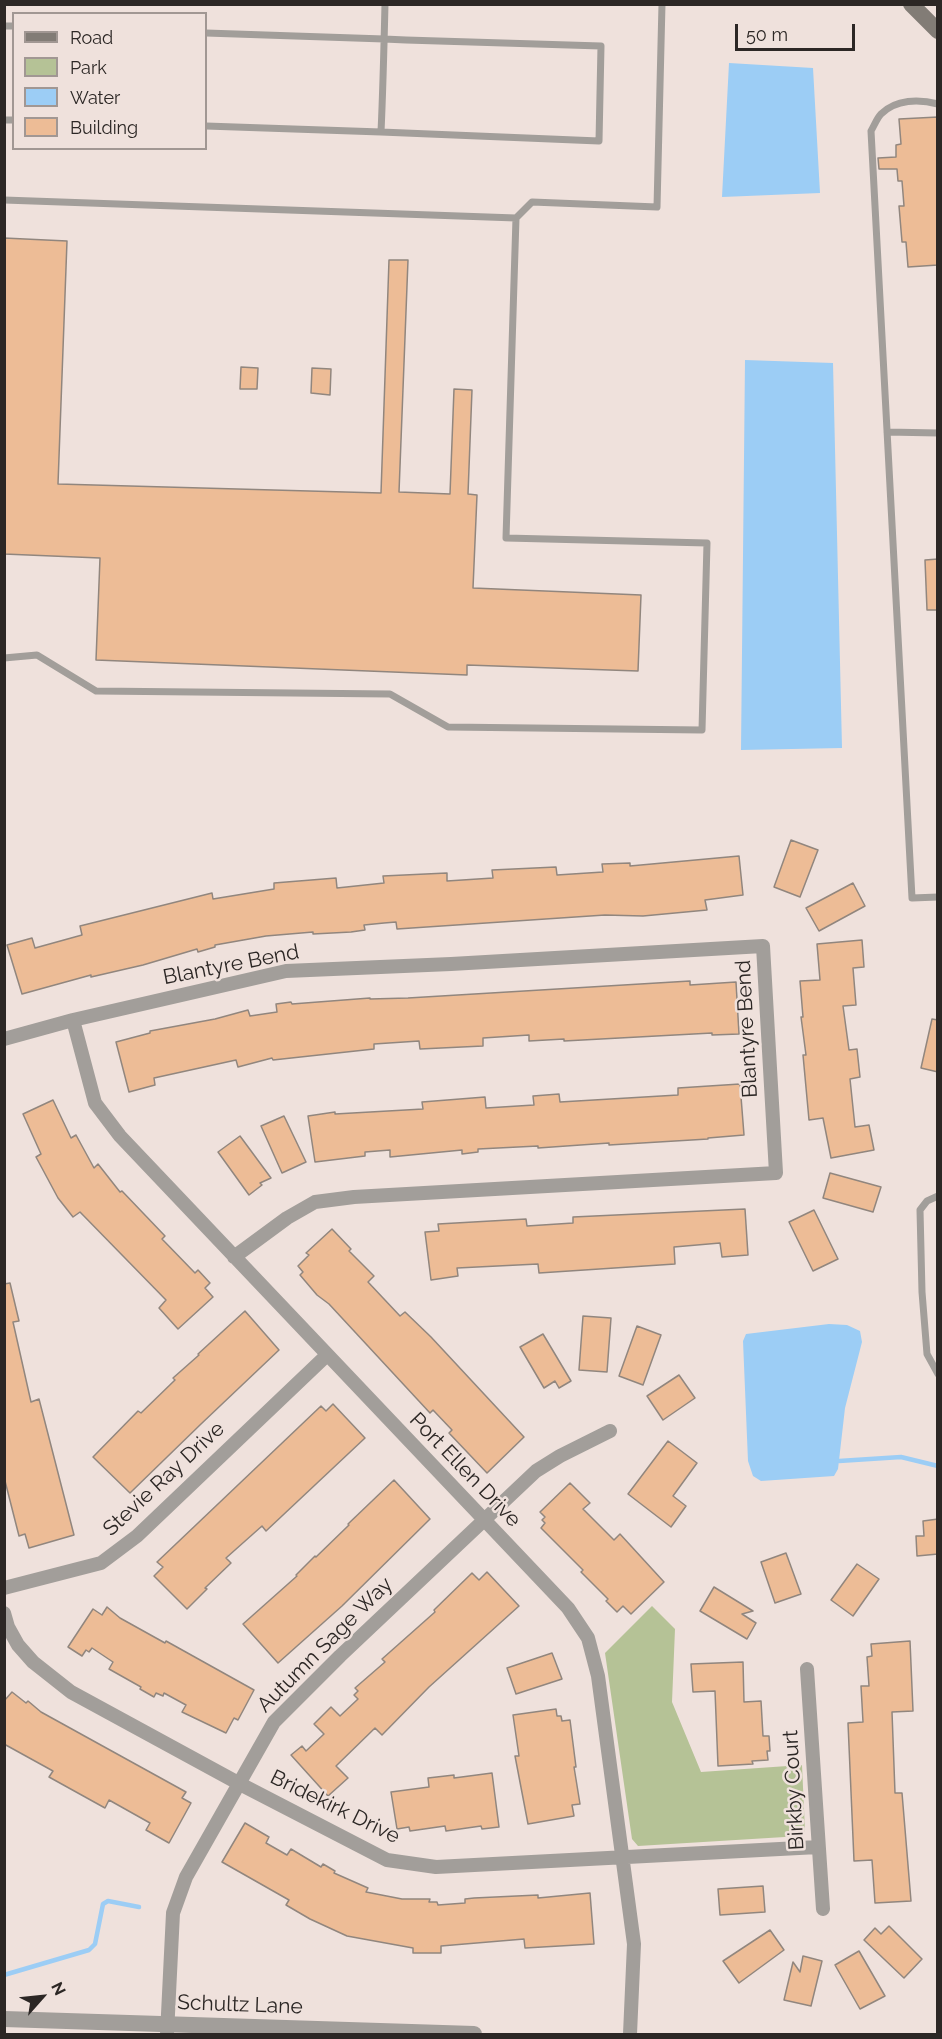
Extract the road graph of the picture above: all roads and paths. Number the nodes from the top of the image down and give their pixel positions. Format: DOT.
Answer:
graph roads {
  1 [pos="386,4"];
  2 [pos="662,4"];
  3 [pos="911,4"];
  4 [pos="938,31"];
  5 [pos="207,33"];
  6 [pos="384,39"];
  7 [pos="938,104"];
  8 [pos="207,126"];
  9 [pos="381,132"];
  10 [pos="4,200"];
  11 [pos="516,218"];
  12 [pos="887,432"];
  13 [pos="938,433"];
  14 [pos="4,658"];
  15 [pos="938,897"];
  16 [pos="73,1020"];
  17 [pos="4,1039"];
  18 [pos="938,1196"];
  19 [pos="234,1257"];
  20 [pos="327,1355"];
  21 [pos="938,1374"];
  22 [pos="610,1431"];
  23 [pos="483,1520"];
  24 [pos="4,1588"];
  25 [pos="4,1613"];
  26 [pos="807,1669"];
  27 [pos="240,1784"];
  28 [pos="818,1847"];
  29 [pos="624,1857"];
  30 [pos="823,1909"];
  31 [pos="4,2019"];
  32 [pos="167,2030"];
  33 [pos="274,2031"];
  34 [pos="388,2033"];
  35 [pos="474,2034"];
  36 [pos="630,2034"];
  1 -- 6 [label="lane"];
  2 -- 11 [label="lane"];
  3 -- 4 [label="main road"];
  5 -- 6 [label="lane"];
  6 -- 9 [label="lane"];
  6 -- 9 [label="lane"];
  7 -- 12 [label="lane"];
  8 -- 9 [label="lane"];
  10 -- 11 [label="lane"];
  11 -- 14 [label="lane"];
  12 -- 13 [label="lane"];
  12 -- 15 [label="lane"];
  16 -- 17 [label="street, Blantyre Bend"];
  16 -- 19 [label="street, Port Ellen Drive"];
  16 -- 19 [label="street, Blantyre Bend"];
  18 -- 21 [label="lane"];
  19 -- 20 [label="street, Port Ellen Drive"];
  20 -- 23 [label="street, Port Ellen Drive"];
  20 -- 24 [label="street, Stevie Ray Drive"];
  22 -- 23 [label="street, Autumn Sage Way"];
  23 -- 27 [label="street, Autumn Sage Way"];
  23 -- 29 [label="street, Port Ellen Drive"];
  25 -- 27 [label="street, Bridekirk Drive"];
  26 -- 28 [label="street, Birkby Court"];
  27 -- 29 [label="street, Bridekirk Drive"];
  27 -- 32 [label="street, Autumn Sage Way"];
  28 -- 29 [label="street, Bridekirk Drive"];
  28 -- 30 [label="street, Birkby Court"];
  29 -- 36 [label="street, Port Ellen Drive"];
  31 -- 32 [label="street, Schultz Lane"];
  32 -- 33 [label="street, Schultz Lane"];
  33 -- 34 [label="street, Schultz Lane"];
  34 -- 35 [label="street, Schultz Lane"];
}
